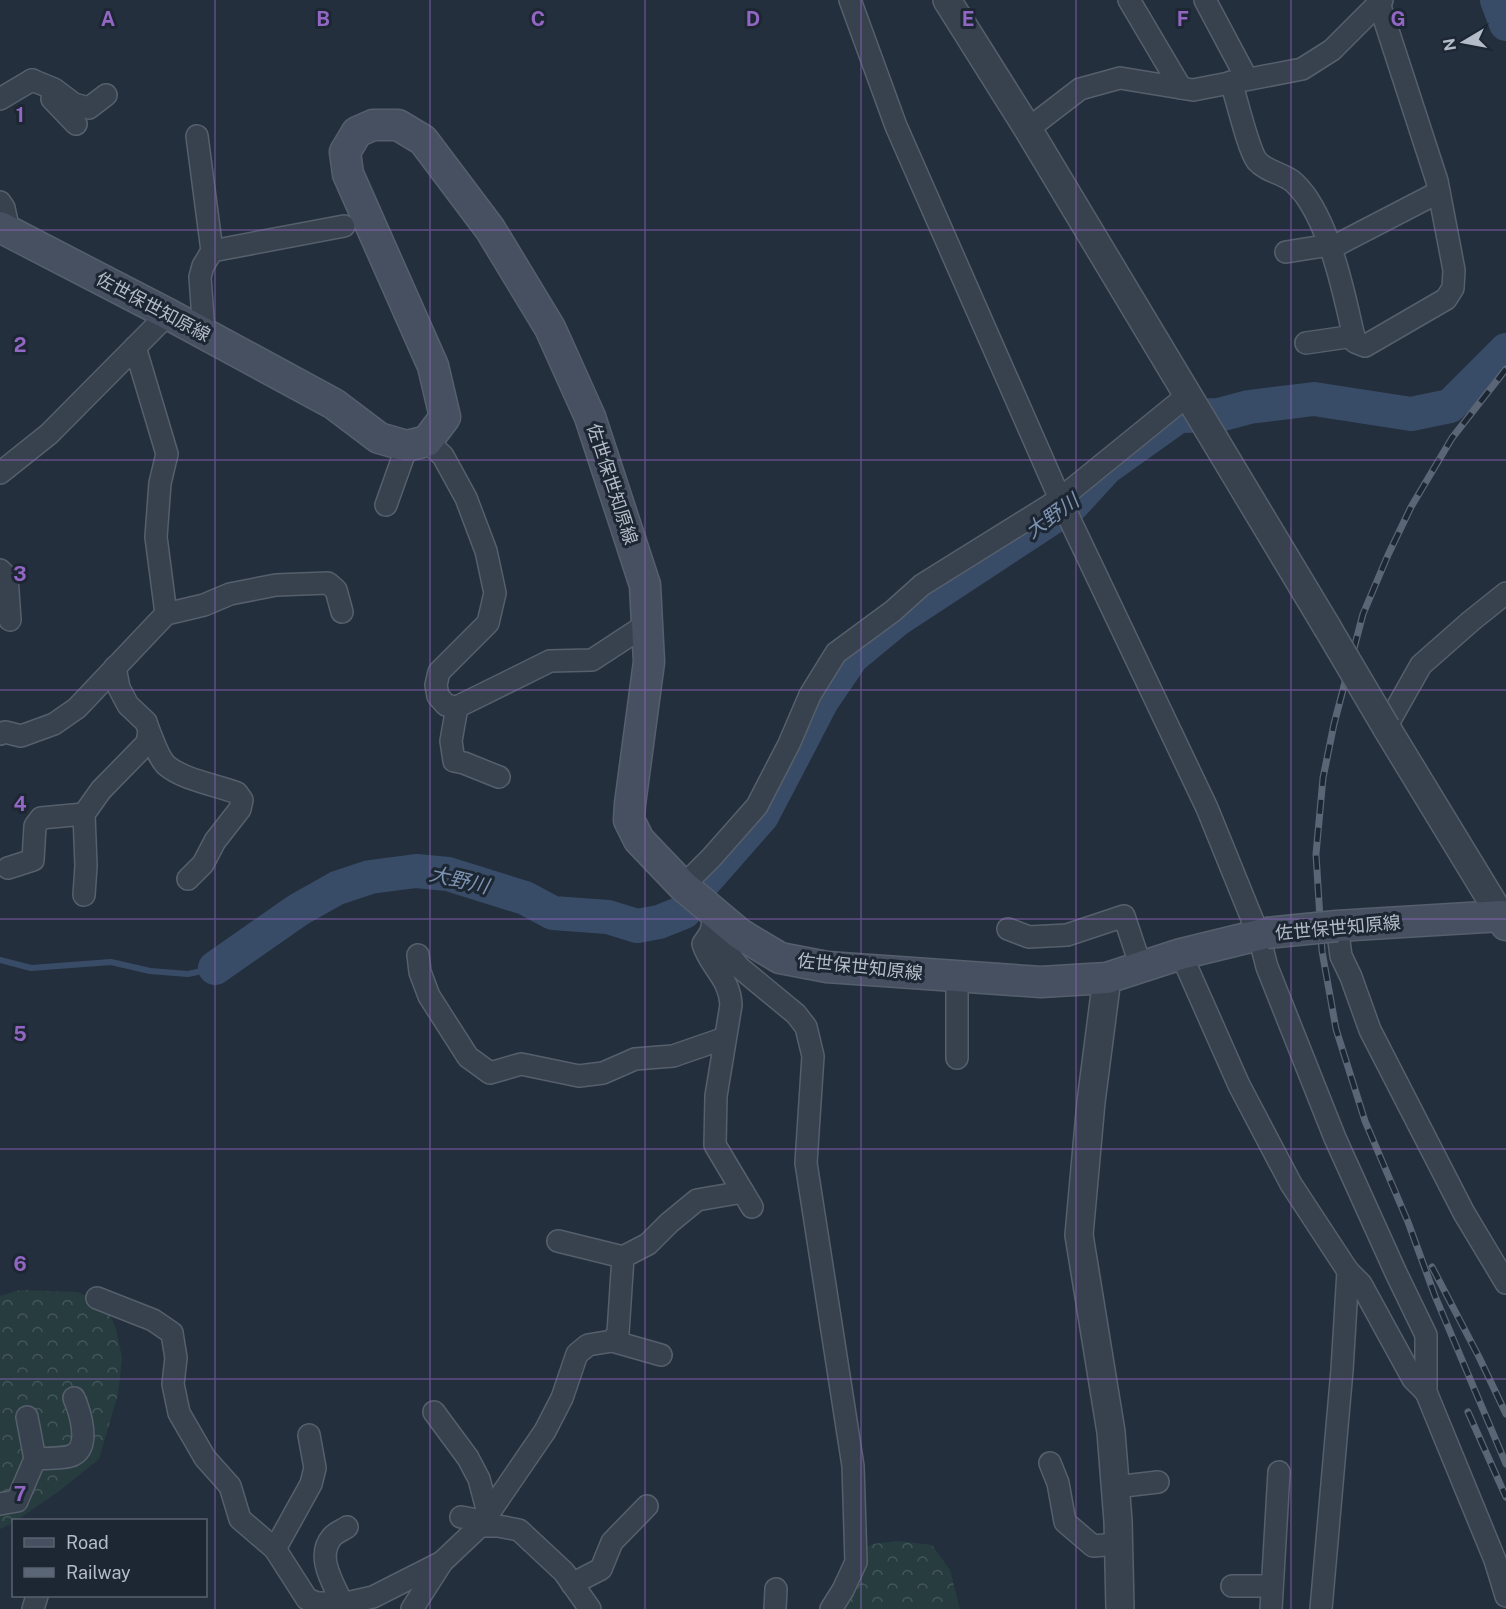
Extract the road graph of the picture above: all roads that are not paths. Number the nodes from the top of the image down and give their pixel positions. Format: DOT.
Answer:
graph roads {
  1 [pos="850,0"];
  2 [pos="947,0"];
  3 [pos="1129,0"];
  4 [pos="1205,0"];
  5 [pos="1380,2"];
  6 [pos="32,80"];
  7 [pos="1239,81"];
  8 [pos="1181,88"];
  9 [pos="106,95"];
  10 [pos="0,99"];
  11 [pos="76,124"];
  12 [pos="1028,129"];
  13 [pos="197,136"];
  14 [pos="1439,192"];
  15 [pos="0,202"];
  16 [pos="344,226"];
  17 [pos="4,229"];
  18 [pos="1330,247"];
  19 [pos="212,251"];
  20 [pos="1286,253"];
  21 [pos="168,314"];
  22 [pos="204,333"];
  23 [pos="1354,336"];
  24 [pos="1306,344"];
  25 [pos="135,346"];
  26 [pos="1188,395"];
  27 [pos="417,443"];
  28 [pos="0,473"];
  29 [pos="1060,499"];
  30 [pos="386,505"];
  31 [pos="0,570"];
  32 [pos="1506,593"];
  33 [pos="342,612"];
  34 [pos="166,614"];
  35 [pos="10,620"];
  36 [pos="647,624"];
  37 [pos="115,667"];
  38 [pos="457,707"];
  39 [pos="1386,727"];
  40 [pos="149,731"];
  41 [pos="0,734"];
  42 [pos="500,777"];
  43 [pos="84,814"];
  44 [pos="8,868"];
  45 [pos="188,879"];
  46 [pos="683,886"];
  47 [pos="84,895"];
  48 [pos="1504,919"];
  49 [pos="714,924"];
  50 [pos="1337,926"];
  51 [pos="1008,929"];
  52 [pos="1263,935"];
  53 [pos="1181,954"];
  54 [pos="418,955"];
  55 [pos="1141,967"];
  56 [pos="957,976"];
  57 [pos="1107,978"];
  58 [pos="725,1038"];
  59 [pos="957,1058"];
  60 [pos="558,1241"];
  61 [pos="623,1257"];
  62 [pos="1348,1271"];
  63 [pos="1506,1283"];
  64 [pos="97,1298"];
  65 [pos="612,1341"];
  66 [pos="661,1355"];
  67 [pos="1426,1392"];
  68 [pos="74,1398"];
  69 [pos="434,1412"];
  70 [pos="27,1417"];
  71 [pos="309,1435"];
  72 [pos="35,1459"];
  73 [pos="1050,1463"];
  74 [pos="1279,1472"];
  75 [pos="1158,1482"];
  76 [pos="1115,1488"];
  77 [pos="0,1504"];
  78 [pos="647,1506"];
  79 [pos="478,1519"];
  80 [pos="347,1527"];
  81 [pos="1119,1544"];
  82 [pos="275,1549"];
  83 [pos="442,1562"];
  84 [pos="572,1584"];
  85 [pos="1232,1586"];
  86 [pos="1272,1586"];
  87 [pos="1506,1596"];
  88 [pos="342,1603"];
  89 [pos="412,1609"];
  90 [pos="590,1609"];
  91 [pos="831,1609"];
  92 [pos="1120,1609"];
  93 [pos="1271,1609"];
  94 [pos="1321,1609"];
  1 -- 29 [label="street"];
  2 -- 12 [label="street"];
  3 -- 8 [label="street"];
  4 -- 7 [label="street"];
  5 -- 7 [label="street"];
  5 -- 14 [label="street"];
  6 -- 9 [label="street"];
  6 -- 10 [label="street"];
  6 -- 11 [label="street"];
  7 -- 8 [label="street"];
  7 -- 18 [label="street"];
  8 -- 12 [label="street"];
  12 -- 26 [label="street"];
  13 -- 19 [label="street"];
  14 -- 18 [label="street"];
  14 -- 23 [label="street"];
  15 -- 17 [label="street"];
  16 -- 19 [label="street"];
  17 -- 21 [label="main road, 佐世保世知原線"];
  18 -- 20 [label="street"];
  18 -- 23 [label="street"];
  19 -- 22 [label="street"];
  21 -- 22 [label="main road, 佐世保世知原線"];
  21 -- 25 [label="street"];
  22 -- 27 [label="main road, 佐世保世知原線"];
  23 -- 24 [label="street"];
  25 -- 28 [label="street"];
  25 -- 34 [label="street"];
  26 -- 29 [label="street"];
  26 -- 39 [label="street, bridge"];
  27 -- 30 [label="street"];
  27 -- 36 [label="main road, 佐世保世知原線"];
  27 -- 38 [label="street"];
  29 -- 46 [label="street"];
  29 -- 52 [label="street"];
  31 -- 35 [label="street"];
  32 -- 39 [label="street"];
  33 -- 34 [label="street"];
  34 -- 37 [label="street"];
  36 -- 38 [label="street"];
  36 -- 46 [label="main road, 佐世保世知原線"];
  37 -- 40 [label="street"];
  37 -- 41 [label="street"];
  38 -- 42 [label="street"];
  39 -- 48 [label="street"];
  40 -- 43 [label="street"];
  40 -- 45 [label="street"];
  43 -- 44 [label="street"];
  43 -- 47 [label="street"];
  46 -- 49 [label="main road, 佐世保世知原線"];
  48 -- 50 [label="main road, 佐世保世知原線"];
  49 -- 56 [label="main road, 佐世保世知原線"];
  49 -- 58 [label="street"];
  49 -- 91 [label="street"];
  50 -- 52 [label="main road, 佐世保世知原線, bridge"];
  50 -- 63 [label="street"];
  51 -- 55 [label="street"];
  52 -- 53 [label="main road, 佐世保世知原線"];
  52 -- 67 [label="street"];
  53 -- 55 [label="main road, 佐世保世知原線"];
  53 -- 62 [label="street"];
  54 -- 58 [label="street"];
  55 -- 57 [label="main road, 佐世保世知原線"];
  56 -- 57 [label="main road, 佐世保世知原線"];
  56 -- 59 [label="street"];
  57 -- 76 [label="street"];
  58 -- 61 [label="street"];
  60 -- 61 [label="street"];
  61 -- 65 [label="street"];
  62 -- 67 [label="street"];
  62 -- 94 [label="street"];
  64 -- 82 [label="street"];
  65 -- 66 [label="street"];
  65 -- 79 [label="street"];
  67 -- 87 [label="street"];
  68 -- 72 [label="street"];
  69 -- 79 [label="street"];
  70 -- 72 [label="street"];
  71 -- 82 [label="street"];
  72 -- 77 [label="street"];
  73 -- 81 [label="street"];
  74 -- 86 [label="street"];
  75 -- 76 [label="street"];
  76 -- 81 [label="street"];
  78 -- 84 [label="street"];
  79 -- 83 [label="street"];
  79 -- 84 [label="street"];
  80 -- 88 [label="street"];
  81 -- 92 [label="street"];
  82 -- 88 [label="street"];
  83 -- 88 [label="street"];
  83 -- 89 [label="street"];
  84 -- 90 [label="street"];
  85 -- 86 [label="street"];
  86 -- 93 [label="street"];
}
